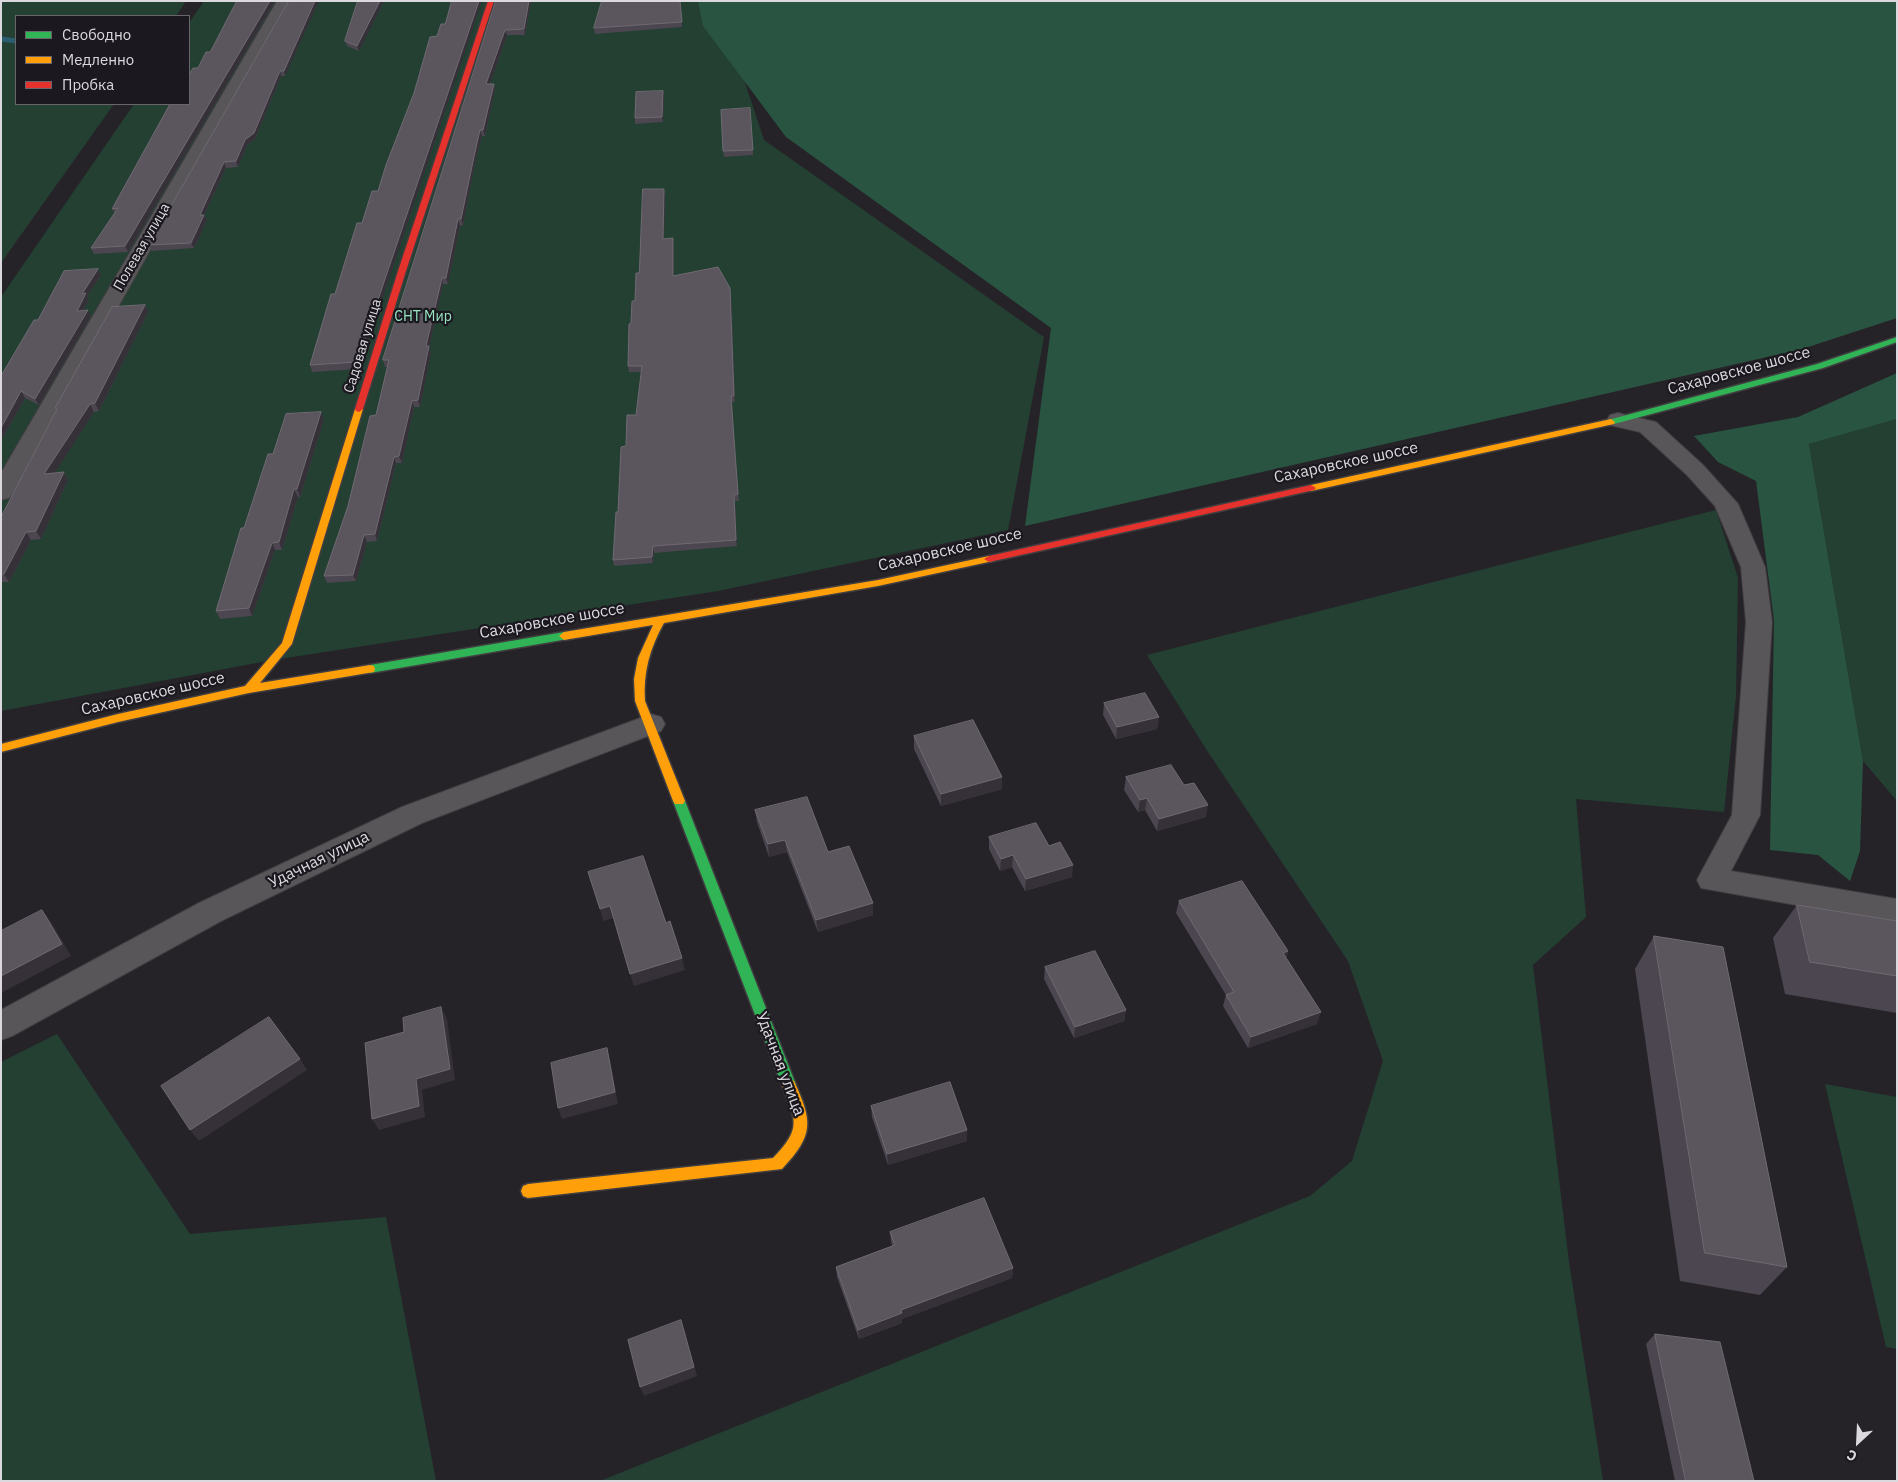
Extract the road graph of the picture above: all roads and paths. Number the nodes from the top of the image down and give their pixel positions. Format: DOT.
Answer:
graph roads {
  1 [pos="284,1"];
  2 [pos="490,1"];
  3 [pos="1897,339"];
  4 [pos="1618,420"];
  5 [pos="1,493"];
  6 [pos="661,619"];
  7 [pos="249,689"];
  8 [pos="650,724"];
  9 [pos="1,748"];
  10 [pos="1897,911"];
  11 [pos="1,1026"];
  12 [pos="528,1191"];
  1 -- 5 [label="street, Полевая улица"];
  2 -- 7 [label="street, Садовая улица"];
  3 -- 4 [label="street, Сахаровское шоссе"];
  4 -- 6 [label="street, Сахаровское шоссе"];
  4 -- 10 [label="street"];
  6 -- 7 [label="street, Сахаровское шоссе"];
  6 -- 8 [label="street, Удачная улица"];
  7 -- 9 [label="street, Сахаровское шоссе"];
  8 -- 11 [label="street, Удачная улица"];
  8 -- 12 [label="street, Удачная улица"];
}
